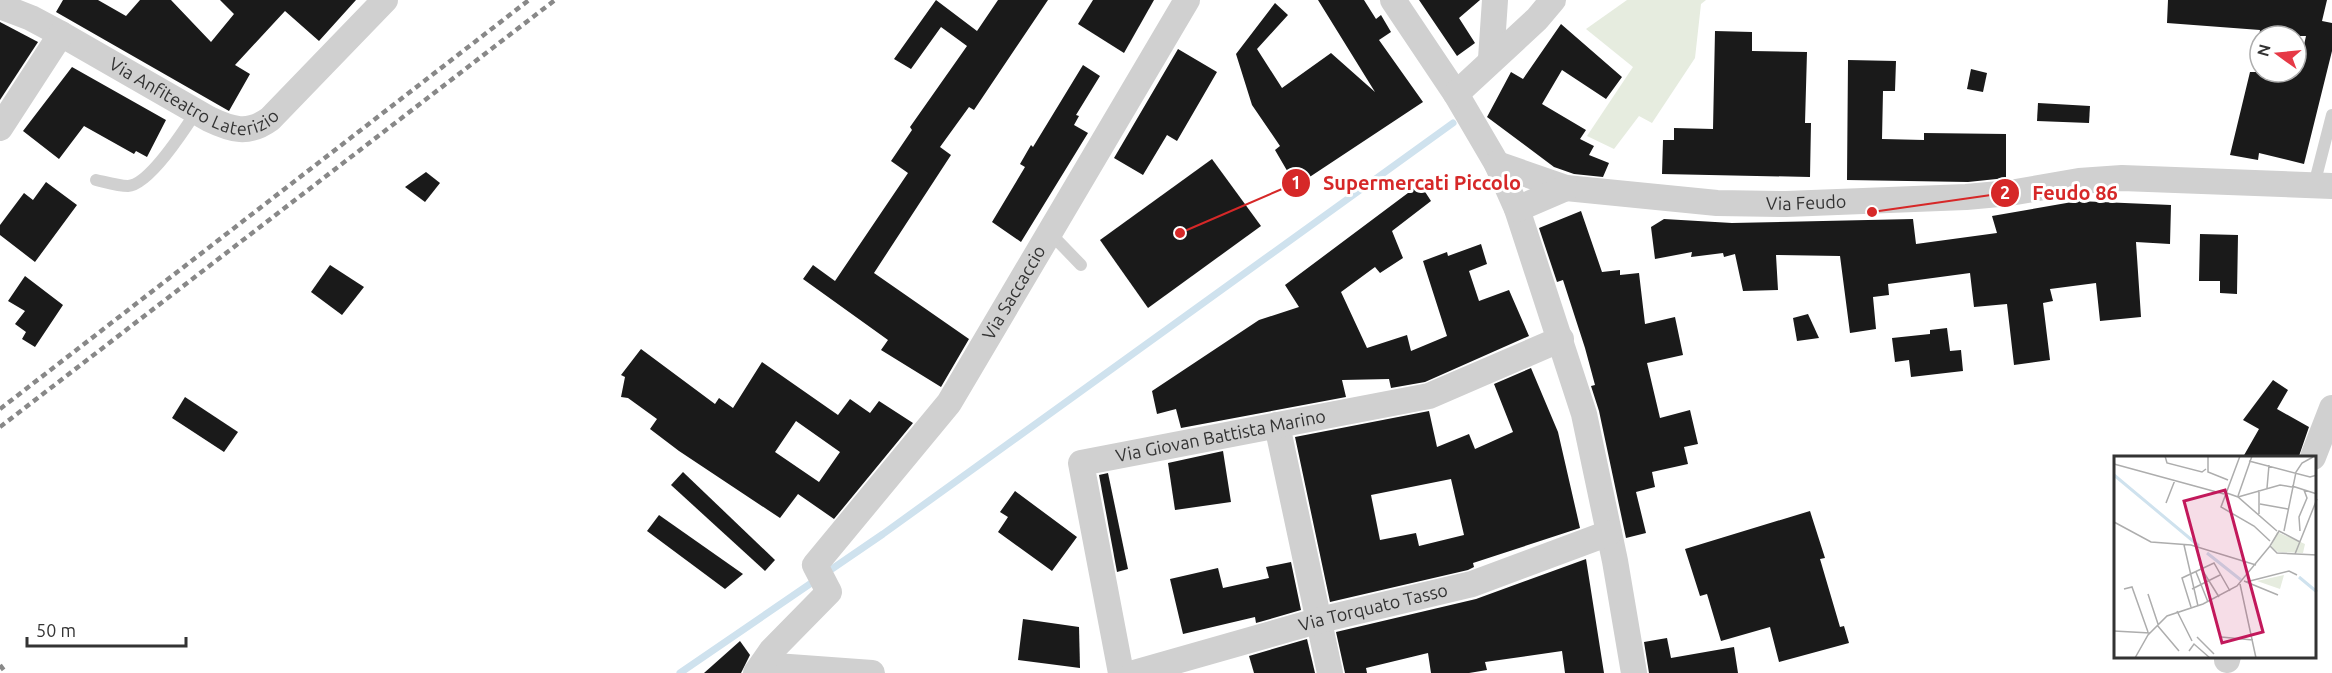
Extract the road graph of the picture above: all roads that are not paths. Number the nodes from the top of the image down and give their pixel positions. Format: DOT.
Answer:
graph roads {
  1 [pos="385,0"];
  2 [pos="1187,0"];
  3 [pos="1393,0"];
  4 [pos="1495,0"];
  5 [pos="1553,0"];
  6 [pos="0,6"];
  7 [pos="37,9"];
  8 [pos="61,34"];
  9 [pos="1491,59"];
  10 [pos="1456,94"];
  11 [pos="196,112"];
  12 [pos="2332,115"];
  13 [pos="0,128"];
  14 [pos="1497,164"];
  15 [pos="96,180"];
  16 [pos="2323,185"];
  17 [pos="1566,188"];
  18 [pos="1516,209"];
  19 [pos="1050,233"];
  20 [pos="1082,265"];
  21 [pos="1561,339"];
  22 [pos="2332,408"];
  23 [pos="1277,425"];
  24 [pos="2313,456"];
  25 [pos="1609,533"];
  26 [pos="1320,620"];
  27 [pos="759,669"];
  28 [pos="872,673"];
  29 [pos="1121,673"];
  30 [pos="1134,673"];
  31 [pos="1330,673"];
  32 [pos="1634,673"];
  1 -- 11 [label="street, Via Anfiteatro Laterizio"];
  2 -- 19 [label="street, Via Saccaccio"];
  3 -- 10 [label="street"];
  4 -- 9 [label="street"];
  5 -- 9 [label="street"];
  6 -- 7 [label="street, Via Anfiteatro Laterizio"];
  7 -- 8 [label="street, Via Anfiteatro Laterizio"];
  8 -- 11 [label="street, Via Anfiteatro Laterizio"];
  8 -- 13 [label="street"];
  9 -- 10 [label="street"];
  10 -- 14 [label="street"];
  11 -- 15 [label="lane"];
  12 -- 16 [label="lane"];
  14 -- 17 [label="street, Via Feudo"];
  14 -- 18 [label="street"];
  16 -- 17 [label="street, Via Feudo"];
  17 -- 18 [label="street"];
  18 -- 21 [label="street"];
  19 -- 20 [label="lane"];
  19 -- 27 [label="street, Via Saccaccio"];
  21 -- 23 [label="street, Via Giovan Battista Marino"];
  21 -- 25 [label="street"];
  22 -- 24 [label="street"];
  23 -- 26 [label="street"];
  23 -- 29 [label="street, Via Giovan Battista Marino"];
  25 -- 26 [label="street, Via Torquato Tasso"];
  25 -- 32 [label="street"];
  26 -- 30 [label="street, Via Torquato Tasso"];
  26 -- 31 [label="street"];
  27 -- 28 [label="street"];
}
